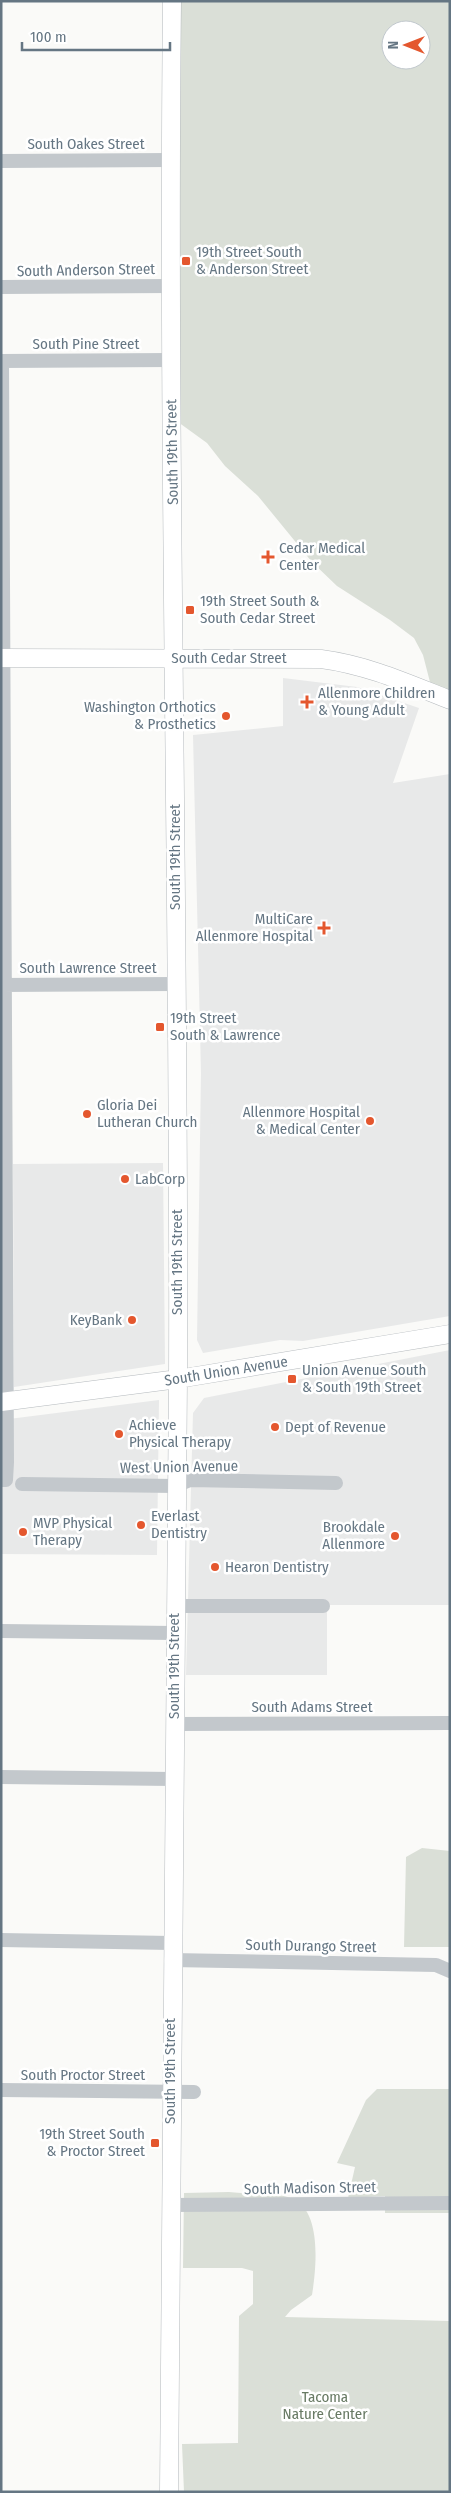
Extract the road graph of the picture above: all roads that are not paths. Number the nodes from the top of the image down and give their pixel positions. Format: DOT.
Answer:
graph roads {
  1 [pos="172,1"];
  2 [pos="1,160"];
  3 [pos="170,160"];
  4 [pos="171,286"];
  5 [pos="1,287"];
  6 [pos="170,360"];
  7 [pos="1,361"];
  8 [pos="2,658"];
  9 [pos="175,658"];
  10 [pos="450,700"];
  11 [pos="175,984"];
  12 [pos="3,985"];
  13 [pos="450,1334"];
  14 [pos="178,1379"];
  15 [pos="3,1402"];
  16 [pos="4,1480"];
  17 [pos="336,1483"];
  18 [pos="22,1484"];
  19 [pos="175,1486"];
  20 [pos="174,1606"];
  21 [pos="322,1606"];
  22 [pos="1,1631"];
  23 [pos="174,1632"];
  24 [pos="450,1723"];
  25 [pos="174,1724"];
  26 [pos="1,1777"];
  27 [pos="173,1779"];
  28 [pos="1,1940"];
  29 [pos="171,1951"];
  30 [pos="450,1970"];
  31 [pos="1,2090"];
  32 [pos="170,2092"];
  33 [pos="194,2092"];
  34 [pos="450,2203"];
  35 [pos="171,2205"];
  36 [pos="169,2492"];
  1 -- 3 [label="main road, South 19th Street"];
  2 -- 3 [label="street, South Oakes Street"];
  3 -- 4 [label="main road, South 19th Street"];
  4 -- 5 [label="street, South Anderson Street"];
  4 -- 6 [label="main road, South 19th Street"];
  6 -- 7 [label="street, South Pine Street"];
  6 -- 9 [label="main road, South 19th Street"];
  7 -- 8 [label="street"];
  8 -- 9 [label="main road, South Cedar Street"];
  8 -- 12 [label="street"];
  9 -- 10 [label="main road, South Cedar Street"];
  9 -- 11 [label="main road, South 19th Street"];
  11 -- 12 [label="street, South Lawrence Street"];
  11 -- 14 [label="main road, South 19th Street"];
  12 -- 15 [label="street"];
  13 -- 14 [label="main road, South Union Avenue"];
  14 -- 15 [label="main road, South Union Avenue"];
  14 -- 19 [label="main road, South 19th Street"];
  15 -- 16 [label="street"];
  17 -- 19 [label="street, West Union Avenue"];
  18 -- 19 [label="street, West Union Avenue"];
  19 -- 20 [label="main road, South 19th Street"];
  20 -- 21 [label="street"];
  20 -- 23 [label="main road, South 19th Street"];
  22 -- 23 [label="street"];
  23 -- 25 [label="main road, South 19th Street"];
  24 -- 25 [label="street, South Adams Street"];
  25 -- 27 [label="main road, South 19th Street"];
  26 -- 27 [label="street"];
  27 -- 29 [label="main road, South 19th Street"];
  28 -- 29 [label="street, South Durango Street"];
  29 -- 30 [label="street, South Durango Street"];
  29 -- 32 [label="main road, South 19th Street"];
  31 -- 32 [label="street, South Proctor Street"];
  32 -- 33 [label="street, South Proctor Street"];
  32 -- 35 [label="main road, South 19th Street"];
  34 -- 35 [label="street, South Madison Street"];
  35 -- 36 [label="main road, South 19th Street"];
}
